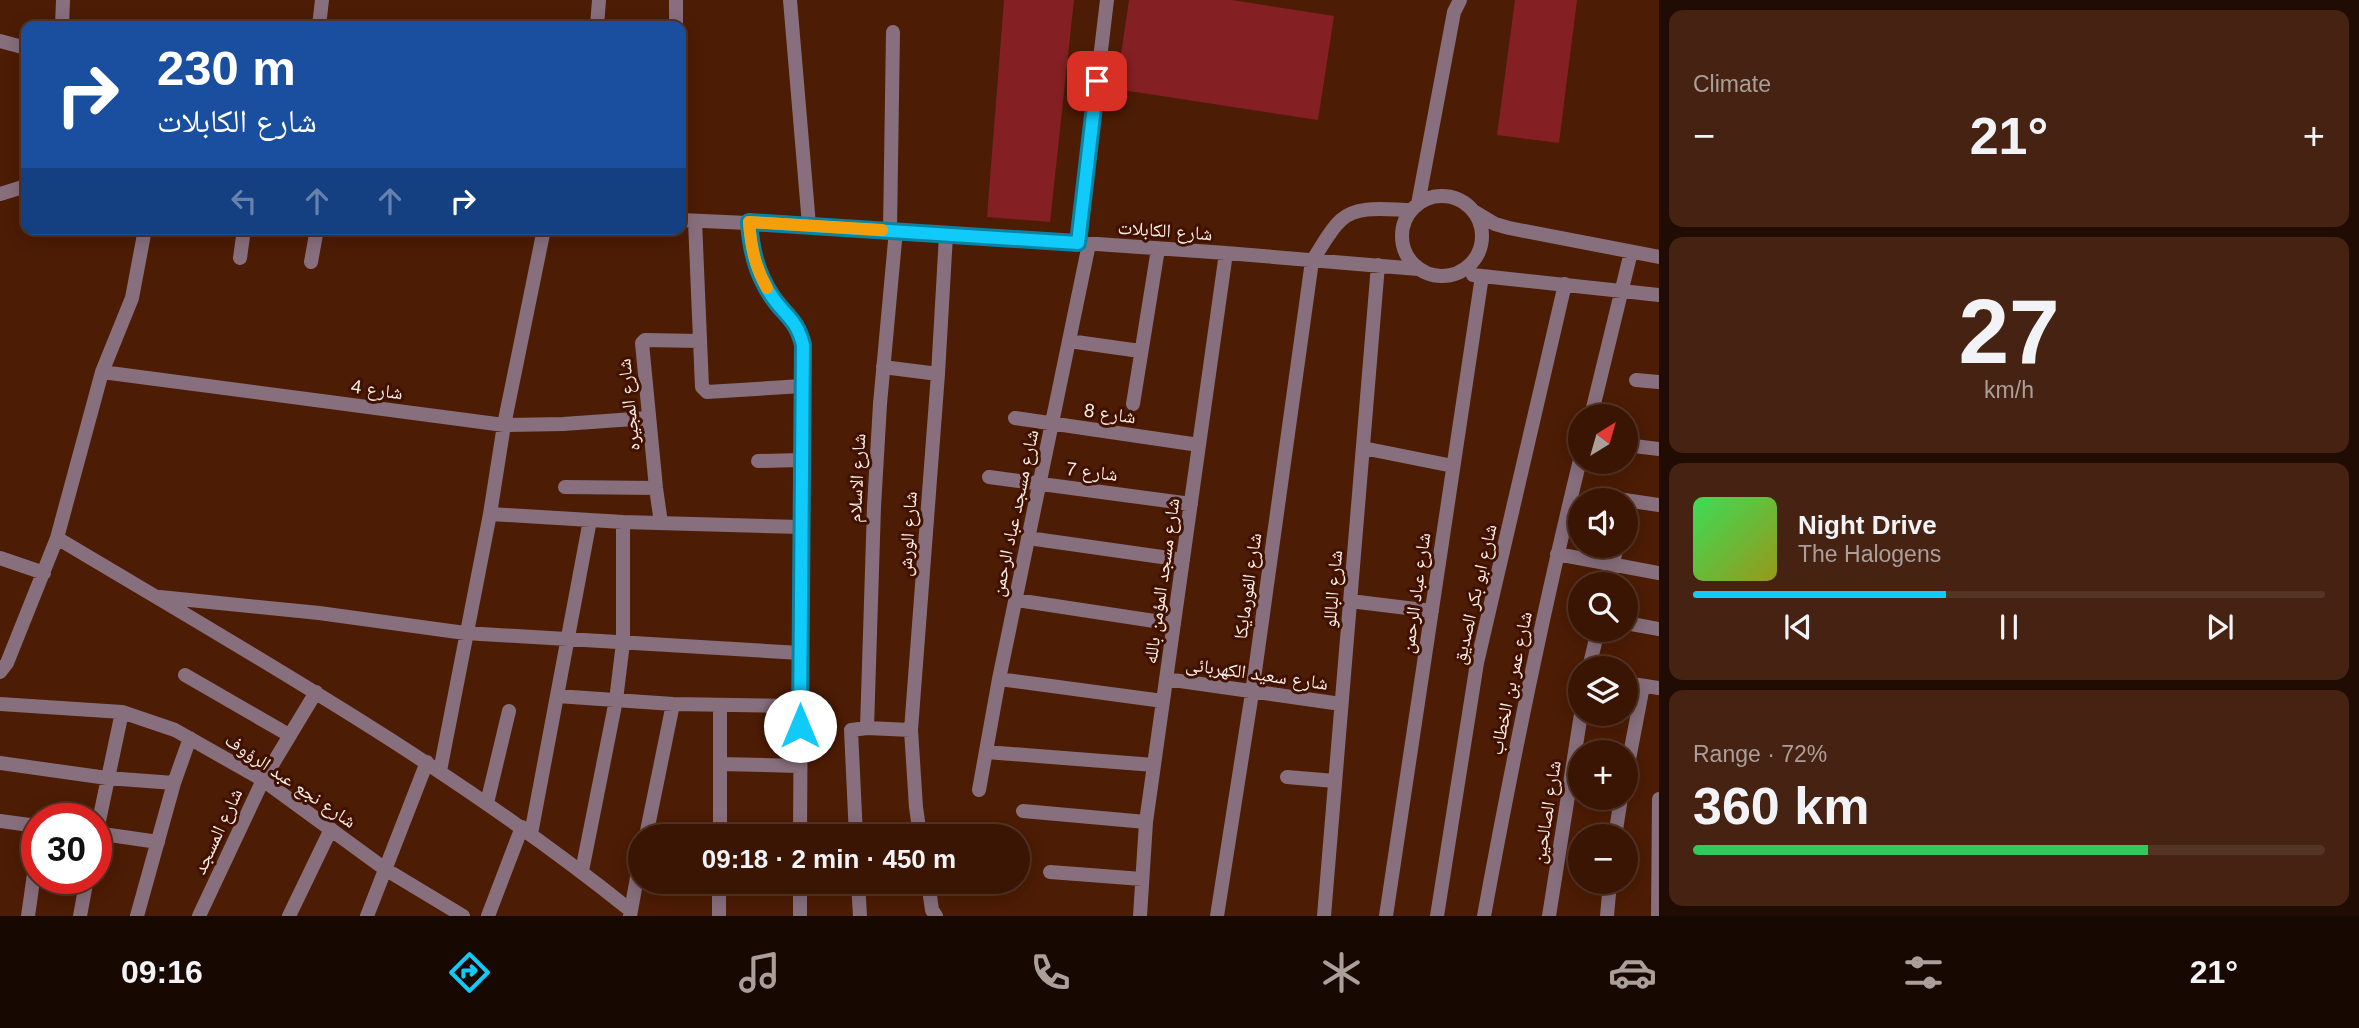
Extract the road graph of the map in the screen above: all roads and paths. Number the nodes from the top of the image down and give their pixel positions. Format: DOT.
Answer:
graph roads {
  1 [pos="63,0"];
  2 [pos="322,0"];
  3 [pos="599,0"];
  4 [pos="676,0"];
  5 [pos="790,0"];
  6 [pos="1107,0"];
  7 [pos="1455,4"];
  8 [pos="62,21"];
  9 [pos="320,21"];
  10 [pos="597,21"];
  11 [pos="676,21"];
  12 [pos="893,32"];
  13 [pos="0,41"];
  14 [pos="21,47"];
  15 [pos="21,188"];
  16 [pos="0,194"];
  17 [pos="1415,207"];
  18 [pos="1470,208"];
  19 [pos="688,220"];
  20 [pos="749,222"];
  21 [pos="809,225"];
  22 [pos="893,230"];
  23 [pos="946,234"];
  24 [pos="144,235"];
  25 [pos="243,235"];
  26 [pos="316,235"];
  27 [pos="543,235"];
  28 [pos="1083,244"];
  29 [pos="1158,249"];
  30 [pos="1631,252"];
  31 [pos="1226,253"];
  32 [pos="1659,257"];
  33 [pos="240,258"];
  34 [pos="1312,261"];
  35 [pos="311,262"];
  36 [pos="1378,265"];
  37 [pos="1418,269"];
  38 [pos="1458,273"];
  39 [pos="1482,276"];
  40 [pos="1564,285"];
  41 [pos="1622,290"];
  42 [pos="1659,295"];
  43 [pos="700,341"];
  44 [pos="1069,341"];
  45 [pos="1140,351"];
  46 [pos="883,367"];
  47 [pos="102,372"];
  48 [pos="938,374"];
  49 [pos="1636,380"];
  50 [pos="1659,382"];
  51 [pos="802,386"];
  52 [pos="1133,404"];
  53 [pos="1594,404"];
  54 [pos="648,418"];
  55 [pos="1015,418"];
  56 [pos="1052,424"];
  57 [pos="504,425"];
  58 [pos="1199,445"];
  59 [pos="1638,446"];
  60 [pos="1363,448"];
  61 [pos="1659,449"];
  62 [pos="802,460"];
  63 [pos="758,461"];
  64 [pos="1453,466"];
  65 [pos="1577,474"];
  66 [pos="989,477"];
  67 [pos="1040,484"];
  68 [pos="565,487"];
  69 [pos="656,488"];
  70 [pos="1191,503"];
  71 [pos="1638,505"];
  72 [pos="1659,505"];
  73 [pos="490,514"];
  74 [pos="590,520"];
  75 [pos="623,522"];
  76 [pos="661,523"];
  77 [pos="801,527"];
  78 [pos="57,538"];
  79 [pos="1028,538"];
  80 [pos="1557,555"];
  81 [pos="0,558"];
  82 [pos="1614,558"];
  83 [pos="1183,560"];
  84 [pos="1613,564"];
  85 [pos="1611,572"];
  86 [pos="44,573"];
  87 [pos="1659,573"];
  88 [pos="155,597"];
  89 [pos="1016,600"];
  90 [pos="1350,601"];
  91 [pos="1432,611"];
  92 [pos="1174,624"];
  93 [pos="1638,626"];
  94 [pos="1659,629"];
  95 [pos="465,633"];
  96 [pos="566,639"];
  97 [pos="623,643"];
  98 [pos="800,653"];
  99 [pos="2,665"];
  100 [pos="184,675"];
  101 [pos="999,679"];
  102 [pos="1166,680"];
  103 [pos="1638,685"];
  104 [pos="1643,686"];
  105 [pos="1659,688"];
  106 [pos="316,692"];
  107 [pos="1252,693"];
  108 [pos="557,696"];
  109 [pos="616,700"];
  110 [pos="1163,701"];
  111 [pos="0,704"];
  112 [pos="673,704"];
  113 [pos="1341,704"];
  114 [pos="720,705"];
  115 [pos="800,706"];
  116 [pos="509,711"];
  117 [pos="122,712"];
  118 [pos="1579,726"];
  119 [pos="867,728"];
  120 [pos="911,730"];
  121 [pos="289,736"];
  122 [pos="190,738"];
  123 [pos="1633,740"];
  124 [pos="986,752"];
  125 [pos="426,762"];
  126 [pos="0,764"];
  127 [pos="720,764"];
  128 [pos="1154,765"];
  129 [pos="800,766"];
  130 [pos="440,771"];
  131 [pos="1287,777"];
  132 [pos="107,778"];
  133 [pos="263,780"];
  134 [pos="1335,781"];
  135 [pos="174,783"];
  136 [pos="979,790"];
  137 [pos="1659,799"];
  138 [pos="102,803"];
  139 [pos="487,803"];
  140 [pos="1024,811"];
  141 [pos="0,821"];
  142 [pos="1146,822"];
  143 [pos="21,824"];
  144 [pos="648,824"];
  145 [pos="720,824"];
  146 [pos="800,824"];
  147 [pos="855,824"];
  148 [pos="918,824"];
  149 [pos="331,829"];
  150 [pos="526,831"];
  151 [pos="112,836"];
  152 [pos="158,842"];
  153 [pos="386,869"];
  154 [pos="582,871"];
  155 [pos="1050,872"];
  156 [pos="1142,878"];
  157 [pos="30,894"];
  158 [pos="84,894"];
  159 [pos="634,894"];
  160 [pos="719,894"];
  161 [pos="800,894"];
  162 [pos="859,894"];
  163 [pos="930,894"];
  164 [pos="1609,894"];
  165 [pos="630,913"];
  166 [pos="27,916"];
  167 [pos="80,916"];
  168 [pos="137,916"];
  169 [pos="199,916"];
  170 [pos="289,916"];
  171 [pos="367,916"];
  172 [pos="463,916"];
  173 [pos="488,916"];
  174 [pos="719,916"];
  175 [pos="800,916"];
  176 [pos="860,916"];
  177 [pos="936,916"];
  178 [pos="1140,916"];
  179 [pos="1217,916"];
  180 [pos="1324,916"];
  181 [pos="1386,916"];
  182 [pos="1437,916"];
  183 [pos="1484,916"];
  184 [pos="1549,916"];
  185 [pos="1607,916"];
  186 [pos="1658,916"];
  1 -- 8 [label="street"];
  2 -- 9 [label="street"];
  3 -- 10 [label="street"];
  4 -- 11 [label="street"];
  5 -- 21 [label="street"];
  6 -- 28 [label="street, شارع مسجد عباد الرحمن"];
  7 -- 17 [label="street"];
  12 -- 22 [label="street, شارع الاسلام"];
  13 -- 14 [label="street"];
  15 -- 16 [label="street"];
  17 -- 18 [label="street"];
  17 -- 34 [label="street"];
  17 -- 37 [label="street"];
  18 -- 30 [label="street"];
  18 -- 38 [label="street"];
  19 -- 20 [label="street, شارع الكابلات"];
  19 -- 43 [label="street"];
  20 -- 21 [label="street, شارع الكابلات"];
  20 -- 51 [label="street"];
  21 -- 22 [label="street, شارع الكابلات"];
  22 -- 23 [label="street, شارع الكابلات"];
  22 -- 46 [label="street, شارع الاسلام"];
  23 -- 28 [label="street, شارع الكابلات"];
  23 -- 48 [label="street, شارع الورش"];
  24 -- 47 [label="street"];
  25 -- 33 [label="street"];
  26 -- 35 [label="street"];
  27 -- 57 [label="street"];
  28 -- 29 [label="street, شارع الكابلات"];
  28 -- 44 [label="street, شارع مسجد عباد الرحمن"];
  29 -- 31 [label="street, شارع الكابلات"];
  29 -- 45 [label="street"];
  30 -- 32 [label="street"];
  30 -- 41 [label="street"];
  31 -- 34 [label="street, شارع الكابلات"];
  31 -- 58 [label="street, شارع مسجد المؤمن بالله"];
  34 -- 36 [label="street, شارع الكابلات"];
  34 -- 107 [label="street, شارع الفورمايكا"];
  36 -- 37 [label="street, شارع الكابلات"];
  36 -- 60 [label="street, شارع الباللو"];
  37 -- 38 [label="street"];
  38 -- 39 [label="street"];
  39 -- 40 [label="street"];
  39 -- 64 [label="street, شارع عباد الرحمن"];
  40 -- 41 [label="street"];
  40 -- 182 [label="street, شارع ابو بكر الصديق"];
  41 -- 42 [label="street"];
  41 -- 53 [label="street"];
  43 -- 51 [label="street"];
  43 -- 54 [label="street, شارع المجيره"];
  44 -- 45 [label="street"];
  44 -- 56 [label="street, شارع مسجد عباد الرحمن"];
  45 -- 52 [label="street"];
  46 -- 48 [label="street"];
  46 -- 119 [label="street, شارع الاسلام"];
  47 -- 57 [label="street, شارع 4"];
  47 -- 78 [label="street"];
  48 -- 120 [label="street, شارع الورش"];
  49 -- 50 [label="street"];
  51 -- 62 [label="street"];
  54 -- 57 [label="street, شارع 4"];
  54 -- 69 [label="street, شارع المجيره"];
  55 -- 56 [label="street, شارع 8"];
  56 -- 58 [label="street, شارع 8"];
  56 -- 67 [label="street, شارع مسجد عباد الرحمن"];
  57 -- 73 [label="street"];
  58 -- 70 [label="street, شارع مسجد المؤمن بالله"];
  59 -- 61 [label="street"];
  60 -- 64 [label="street"];
  60 -- 90 [label="street, شارع الباللو"];
  62 -- 63 [label="street"];
  62 -- 77 [label="street"];
  64 -- 91 [label="street, شارع عباد الرحمن"];
  65 -- 80 [label="street, شارع عمر بن الخطاب"];
  66 -- 67 [label="street, شارع 7"];
  67 -- 70 [label="street, شارع 7"];
  67 -- 79 [label="street, شارع مسجد عباد الرحمن"];
  68 -- 69 [label="street"];
  69 -- 76 [label="street, شارع المجيره"];
  70 -- 83 [label="street, شارع مسجد المؤمن بالله"];
  71 -- 72 [label="street"];
  73 -- 74 [label="street"];
  73 -- 95 [label="street"];
  74 -- 75 [label="street"];
  74 -- 96 [label="street"];
  75 -- 76 [label="street"];
  75 -- 97 [label="street"];
  76 -- 77 [label="street"];
  77 -- 98 [label="street"];
  78 -- 86 [label="street"];
  78 -- 88 [label="street"];
  79 -- 83 [label="street"];
  79 -- 89 [label="street, شارع مسجد عباد الرحمن"];
  80 -- 84 [label="street"];
  80 -- 183 [label="street, شارع عمر بن الخطاب"];
  81 -- 86 [label="street"];
  82 -- 84 [label="street"];
  83 -- 92 [label="street, شارع مسجد المؤمن بالله"];
  84 -- 85 [label="street"];
  84 -- 87 [label="street"];
  86 -- 99 [label="street"];
  88 -- 95 [label="street"];
  88 -- 106 [label="street"];
  89 -- 92 [label="street"];
  89 -- 101 [label="street, شارع مسجد عباد الرحمن"];
  90 -- 91 [label="street"];
  90 -- 113 [label="street, شارع الباللو"];
  91 -- 181 [label="street, شارع عباد الرحمن"];
  92 -- 102 [label="street, شارع مسجد المؤمن بالله"];
  93 -- 94 [label="street"];
  95 -- 96 [label="street"];
  95 -- 130 [label="street"];
  96 -- 97 [label="street"];
  96 -- 108 [label="street"];
  97 -- 98 [label="street"];
  97 -- 109 [label="street"];
  98 -- 115 [label="street"];
  100 -- 121 [label="street"];
  101 -- 110 [label="street"];
  101 -- 124 [label="street, شارع مسجد عباد الرحمن"];
  102 -- 107 [label="street, شارع سعيد الكهربائى"];
  102 -- 110 [label="street, شارع مسجد المؤمن بالله"];
  103 -- 104 [label="street"];
  104 -- 105 [label="street"];
  104 -- 123 [label="street"];
  106 -- 121 [label="street, شارع المسجد"];
  106 -- 125 [label="street"];
  107 -- 113 [label="street, شارع سعيد الكهربائى"];
  107 -- 179 [label="street, شارع الفورمايكا"];
  108 -- 109 [label="street"];
  108 -- 150 [label="street"];
  109 -- 112 [label="street"];
  109 -- 154 [label="street"];
  110 -- 128 [label="street, شارع مسجد المؤمن بالله"];
  111 -- 117 [label="street, شارع نجع عبد الرؤوف"];
  112 -- 114 [label="street"];
  112 -- 144 [label="street"];
  113 -- 134 [label="street, شارع الباللو"];
  114 -- 115 [label="street"];
  114 -- 127 [label="street"];
  115 -- 129 [label="street"];
  116 -- 139 [label="street"];
  117 -- 122 [label="street, شارع نجع عبد الرؤوف"];
  117 -- 132 [label="street"];
  118 -- 184 [label="street, شارع الصالحين"];
  119 -- 120 [label="street"];
  119 -- 147 [label="street"];
  120 -- 148 [label="street, شارع الورش"];
  121 -- 133 [label="street, شارع المسجد"];
  122 -- 133 [label="street, شارع نجع عبد الرؤوف"];
  122 -- 135 [label="street"];
  124 -- 128 [label="street"];
  124 -- 136 [label="street, شارع مسجد عباد الرحمن"];
  125 -- 130 [label="street"];
  125 -- 153 [label="street"];
  126 -- 132 [label="street"];
  127 -- 129 [label="street"];
  127 -- 145 [label="street"];
  128 -- 142 [label="street, شارع مسجد المؤمن بالله"];
  129 -- 146 [label="street"];
  130 -- 139 [label="street"];
  131 -- 134 [label="street"];
  132 -- 135 [label="street"];
  132 -- 138 [label="street"];
  133 -- 149 [label="street, شارع نجع عبد الرؤوف"];
  133 -- 169 [label="street, شارع المسجد"];
  134 -- 180 [label="street, شارع الباللو"];
  135 -- 152 [label="street"];
  137 -- 186 [label="street"];
  139 -- 150 [label="street"];
  140 -- 142 [label="street"];
  141 -- 143 [label="street"];
  142 -- 156 [label="street, شارع مسجد المؤمن بالله"];
  149 -- 153 [label="street, شارع نجع عبد الرؤوف"];
  149 -- 170 [label="street"];
  150 -- 154 [label="street"];
  150 -- 173 [label="street"];
  151 -- 152 [label="street"];
  152 -- 168 [label="street"];
  153 -- 171 [label="street"];
  153 -- 172 [label="street, شارع نجع عبد الرؤوف"];
  154 -- 165 [label="street"];
  155 -- 156 [label="street"];
  156 -- 178 [label="street, شارع مسجد المؤمن بالله"];
  157 -- 166 [label="street"];
  158 -- 167 [label="street"];
  159 -- 165 [label="street"];
  160 -- 174 [label="street"];
  161 -- 175 [label="street"];
  162 -- 176 [label="street"];
  163 -- 177 [label="street"];
  164 -- 185 [label="street"];
}
